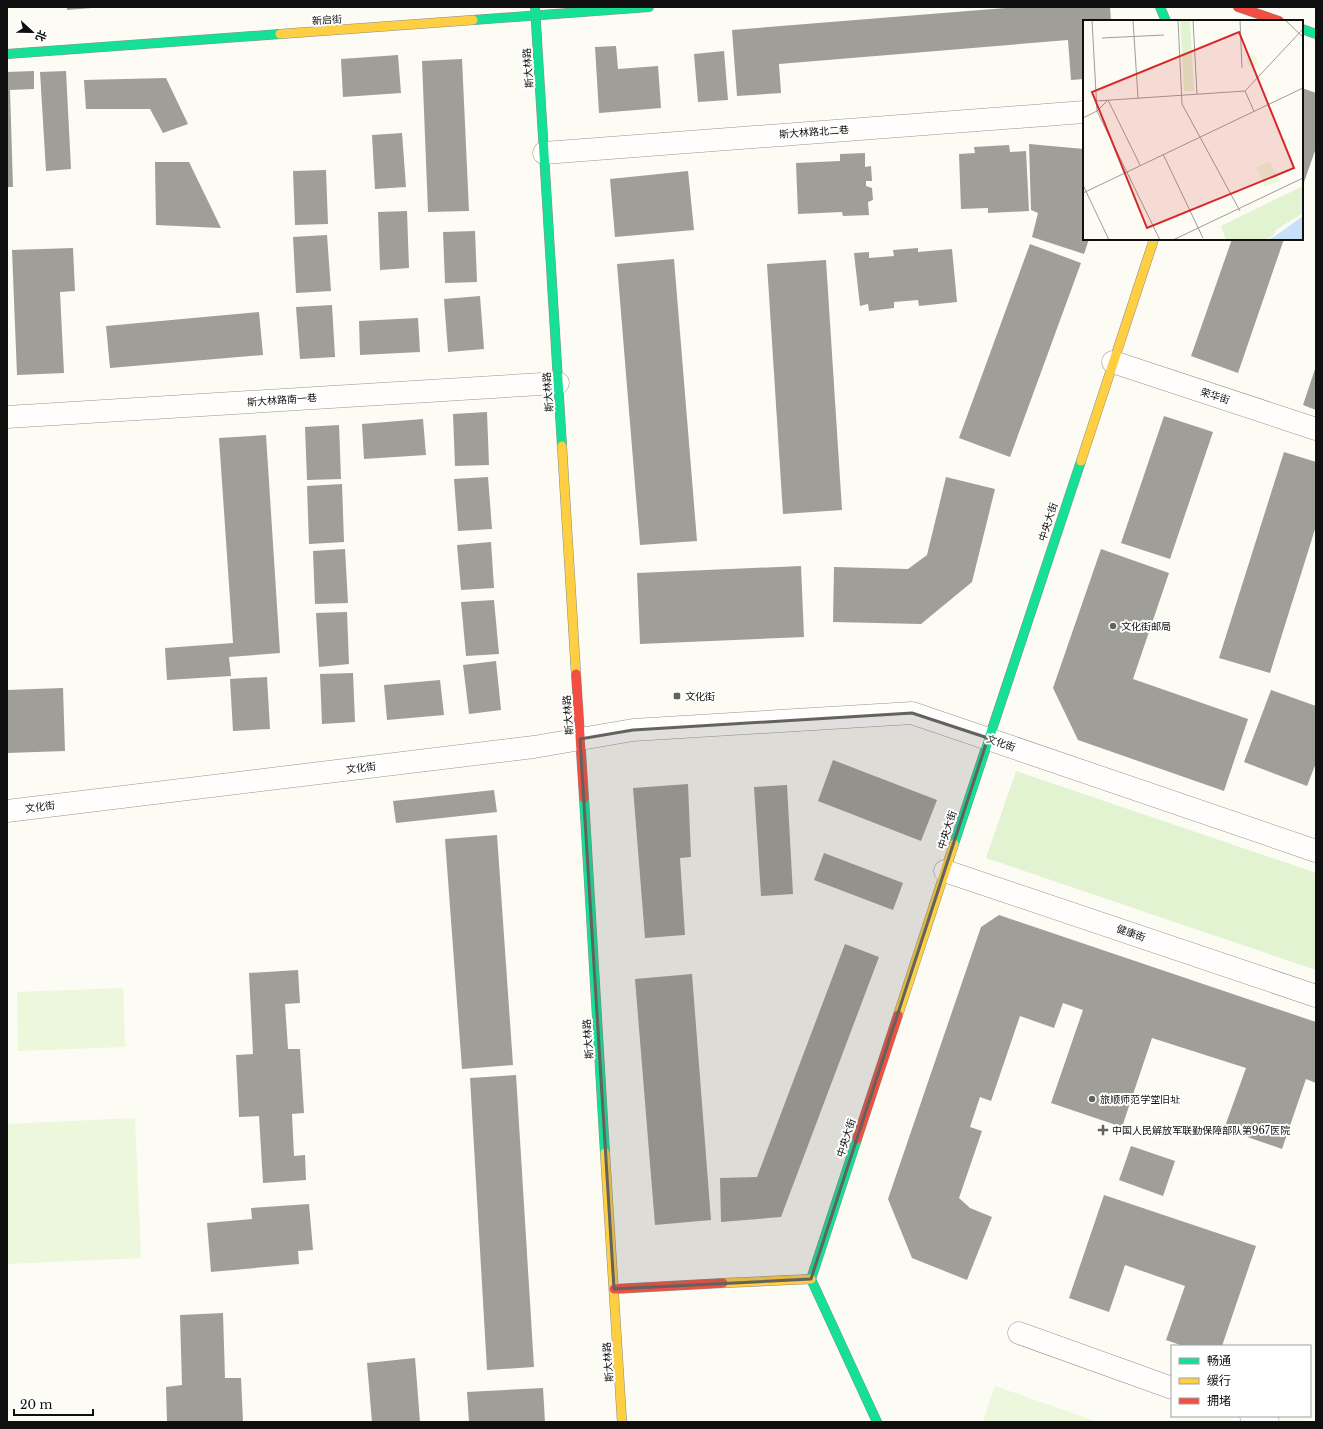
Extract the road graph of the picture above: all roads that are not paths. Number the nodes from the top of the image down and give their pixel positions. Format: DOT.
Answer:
graph roads {
  1 [pos="649,7"];
  2 [pos="1160,7"];
  3 [pos="1238,7"];
  4 [pos="535,11"];
  5 [pos="1166,20"];
  6 [pos="1276,20"];
  7 [pos="1303,29"];
  8 [pos="1316,34"];
  9 [pos="7,54"];
  10 [pos="1083,112"];
  11 [pos="544,153"];
  12 [pos="1154,240"];
  13 [pos="1113,362"];
  14 [pos="558,383"];
  15 [pos="7,417"];
  16 [pos="1316,429"];
  17 [pos="988,738"];
  18 [pos="580,739"];
  19 [pos="7,811"];
  20 [pos="1316,851"];
  21 [pos="945,870"];
  22 [pos="1316,996"];
  23 [pos="811,1280"];
  24 [pos="614,1289"];
  25 [pos="1019,1333"];
  26 [pos="1171,1388"];
  27 [pos="1254,1417"];
  28 [pos="622,1422"];
  29 [pos="877,1422"];
  30 [pos="1268,1422"];
  1 -- 4 [label="street, 新启街"];
  2 -- 5 [label="street"];
  3 -- 6 [label="street"];
  4 -- 9 [label="street, 新启街"];
  4 -- 11 [label="street, 斯大林路"];
  7 -- 8 [label="street"];
  10 -- 11 [label="street, 斯大林路北二巷"];
  11 -- 14 [label="street, 斯大林路"];
  12 -- 13 [label="street, 中央大街"];
  13 -- 16 [label="street, 荣华街"];
  13 -- 17 [label="street, 中央大街"];
  14 -- 15 [label="street, 斯大林路南一巷"];
  14 -- 18 [label="street, 斯大林路"];
  17 -- 18 [label="street, 文化街"];
  17 -- 20 [label="street, 文化街"];
  17 -- 21 [label="street, 中央大街"];
  18 -- 19 [label="street, 文化街"];
  18 -- 24 [label="street, 斯大林路"];
  21 -- 22 [label="street, 健康街"];
  21 -- 23 [label="street, 中央大街"];
  23 -- 24 [label="street"];
  23 -- 29 [label="street"];
  24 -- 28 [label="street, 斯大林路"];
  25 -- 26 [label="street"];
  27 -- 30 [label="street"];
}
